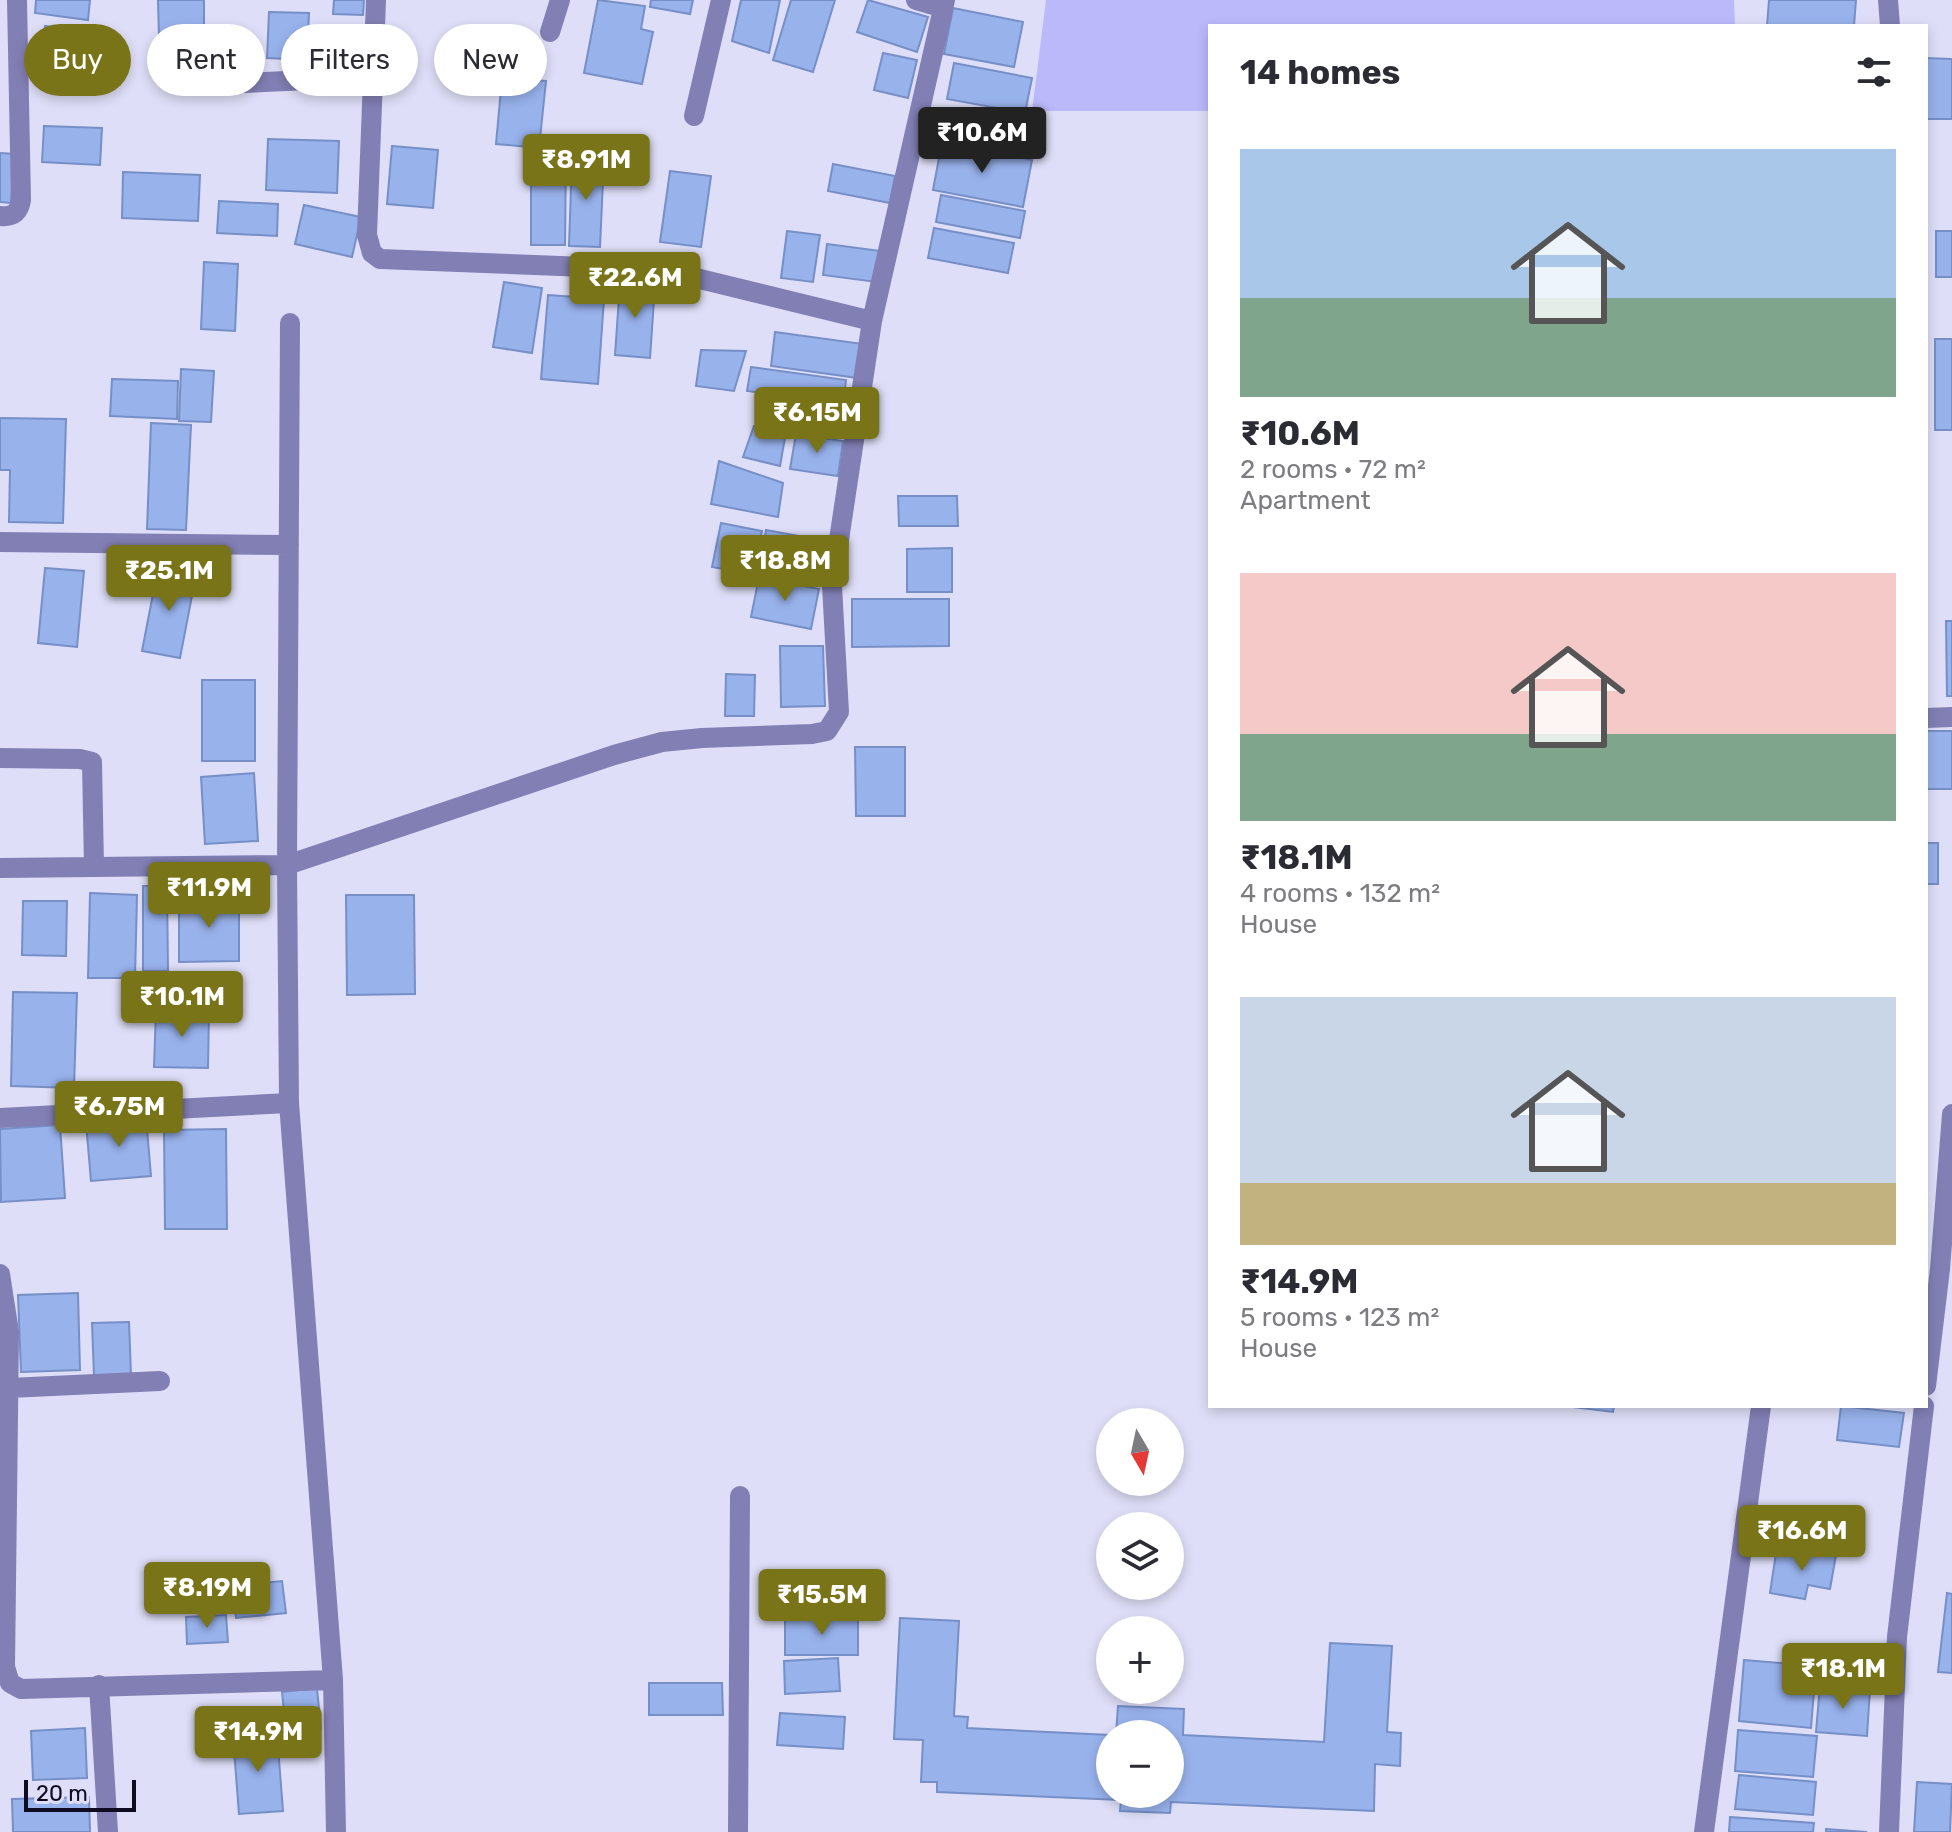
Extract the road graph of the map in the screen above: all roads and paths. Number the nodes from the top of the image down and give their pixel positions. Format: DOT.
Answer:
graph roads {
  1 [pos="17,0"];
  2 [pos="376,0"];
  3 [pos="560,0"];
  4 [pos="721,0"];
  5 [pos="916,0"];
  6 [pos="1888,0"];
  7 [pos="944,4"];
  8 [pos="375,24"];
  9 [pos="1890,24"];
  10 [pos="550,32"];
  11 [pos="372,96"];
  12 [pos="694,116"];
  13 [pos="0,216"];
  14 [pos="872,321"];
  15 [pos="290,323"];
  16 [pos="0,542"];
  17 [pos="289,545"];
  18 [pos="1952,717"];
  19 [pos="1928,718"];
  20 [pos="0,758"];
  21 [pos="287,865"];
  22 [pos="94,867"];
  23 [pos="0,868"];
  24 [pos="289,1103"];
  25 [pos="1952,1114"];
  26 [pos="0,1118"];
  27 [pos="0,1274"];
  28 [pos="1928,1369"];
  29 [pos="160,1381"];
  30 [pos="9,1388"];
  31 [pos="1761,1408"];
  32 [pos="1924,1408"];
  33 [pos="740,1496"];
  34 [pos="333,1680"];
  35 [pos="99,1685"];
  36 [pos="108,1832"];
  37 [pos="336,1832"];
  38 [pos="738,1832"];
  39 [pos="1704,1832"];
  40 [pos="1889,1832"];
  1 -- 13 [label="street"];
  2 -- 8 [label="street"];
  3 -- 10 [label="street"];
  4 -- 12 [label="street"];
  5 -- 7 [label="street"];
  6 -- 9 [label="street"];
  7 -- 14 [label="street"];
  11 -- 14 [label="street"];
  14 -- 21 [label="street"];
  15 -- 17 [label="street"];
  16 -- 17 [label="street"];
  17 -- 21 [label="street"];
  18 -- 19 [label="street"];
  20 -- 22 [label="street"];
  21 -- 22 [label="street"];
  21 -- 24 [label="street"];
  22 -- 23 [label="street"];
  24 -- 26 [label="street"];
  24 -- 34 [label="street"];
  25 -- 28 [label="street"];
  27 -- 30 [label="street"];
  29 -- 30 [label="street"];
  30 -- 35 [label="street"];
  31 -- 39 [label="street"];
  32 -- 40 [label="street"];
  33 -- 38 [label="street"];
  34 -- 35 [label="street"];
  34 -- 37 [label="street"];
  35 -- 36 [label="street"];
}
